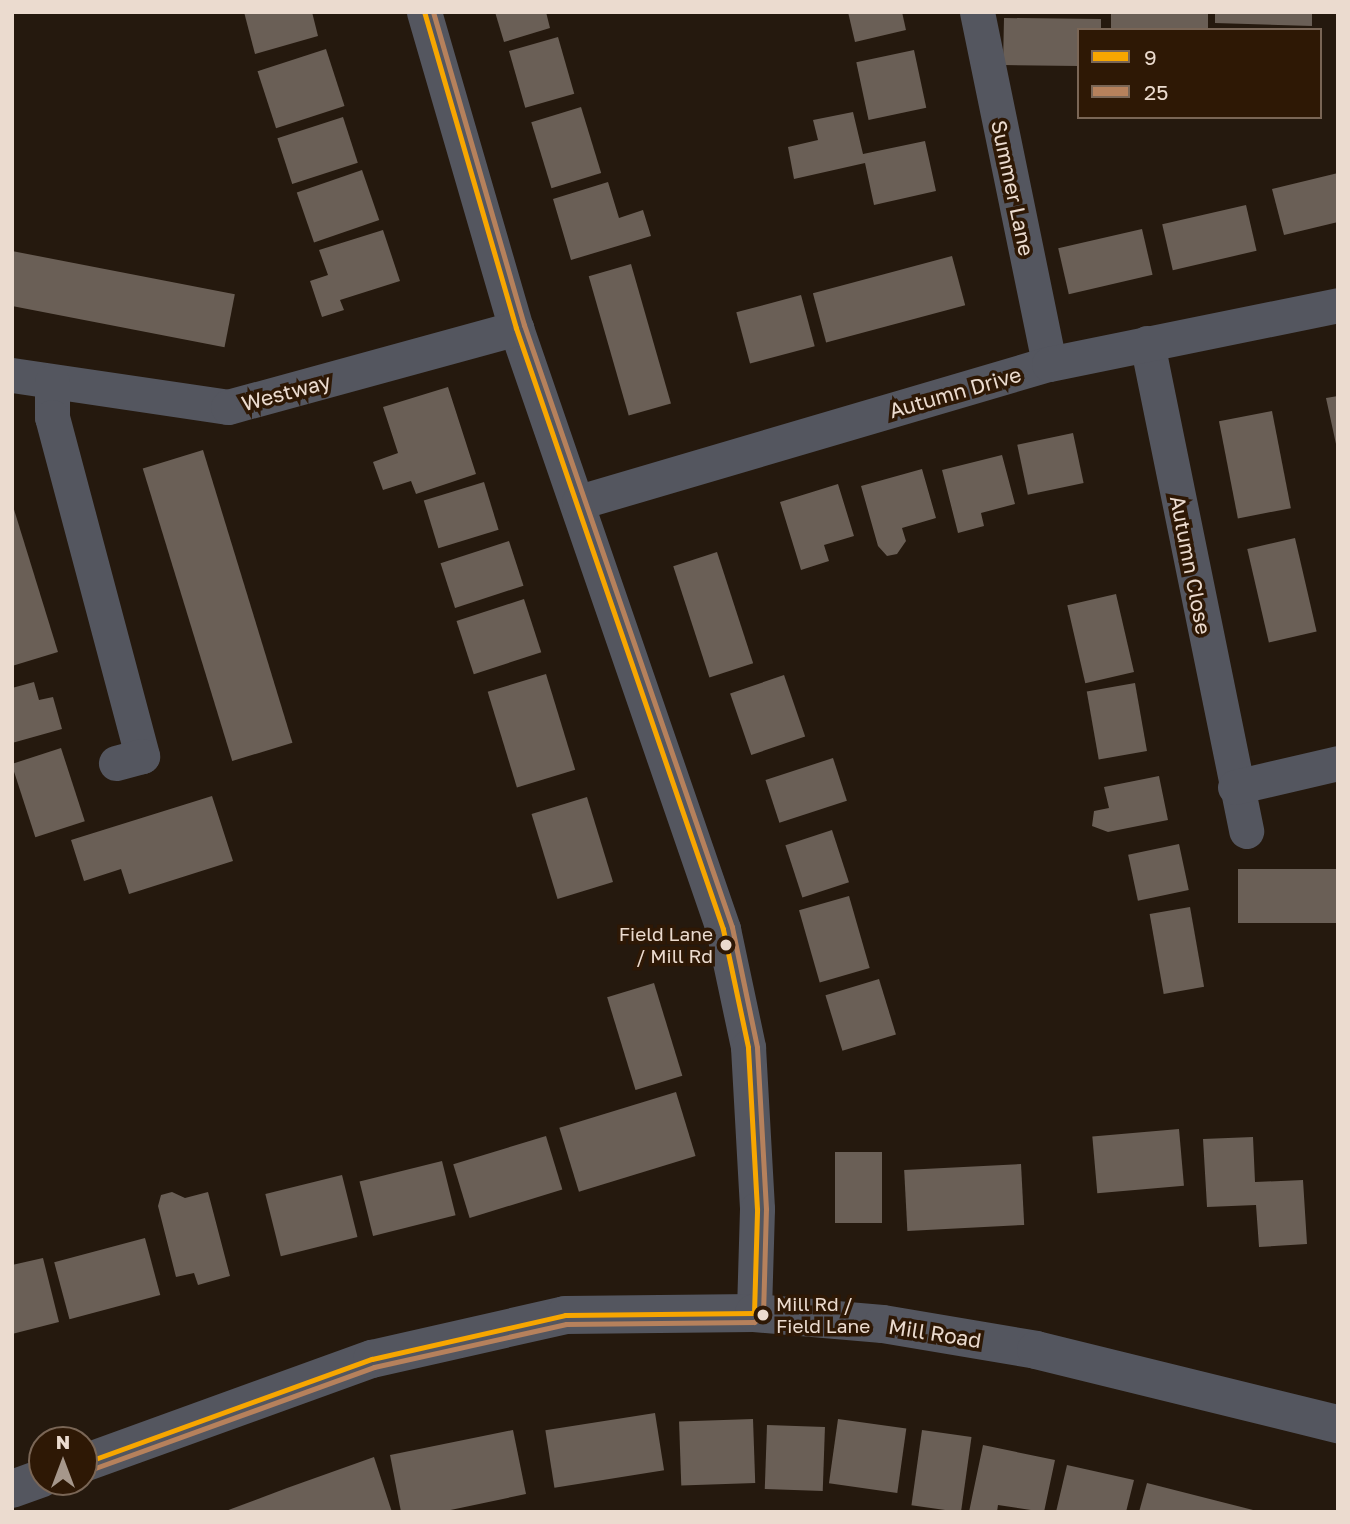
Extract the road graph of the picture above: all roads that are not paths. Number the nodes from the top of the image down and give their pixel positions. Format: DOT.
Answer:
graph roads {
  1 [pos="424,12"];
  2 [pos="977,12"];
  3 [pos="1338,305"];
  4 [pos="516,328"];
  5 [pos="1147,343"];
  6 [pos="1049,364"];
  7 [pos="12,375"];
  8 [pos="52,382"];
  9 [pos="579,502"];
  10 [pos="116,763"];
  11 [pos="1338,763"];
  12 [pos="1235,787"];
  13 [pos="1246,831"];
  14 [pos="754,1313"];
  15 [pos="1338,1424"];
  16 [pos="98,1458"];
  1 -- 4 [label="street"];
  2 -- 6 [label="street, Summer Lane"];
  3 -- 5 [label="street, Autumn Drive"];
  4 -- 8 [label="street, Westway"];
  4 -- 9 [label="street"];
  5 -- 6 [label="street, Autumn Drive"];
  5 -- 12 [label="street, Autumn Close"];
  6 -- 9 [label="street, Autumn Drive"];
  7 -- 8 [label="street, Westway"];
  8 -- 10 [label="street"];
  9 -- 14 [label="street"];
  11 -- 12 [label="street"];
  12 -- 13 [label="street, Autumn Close"];
  14 -- 15 [label="street, Mill Road"];
  14 -- 16 [label="street, Mill Road"];
}
